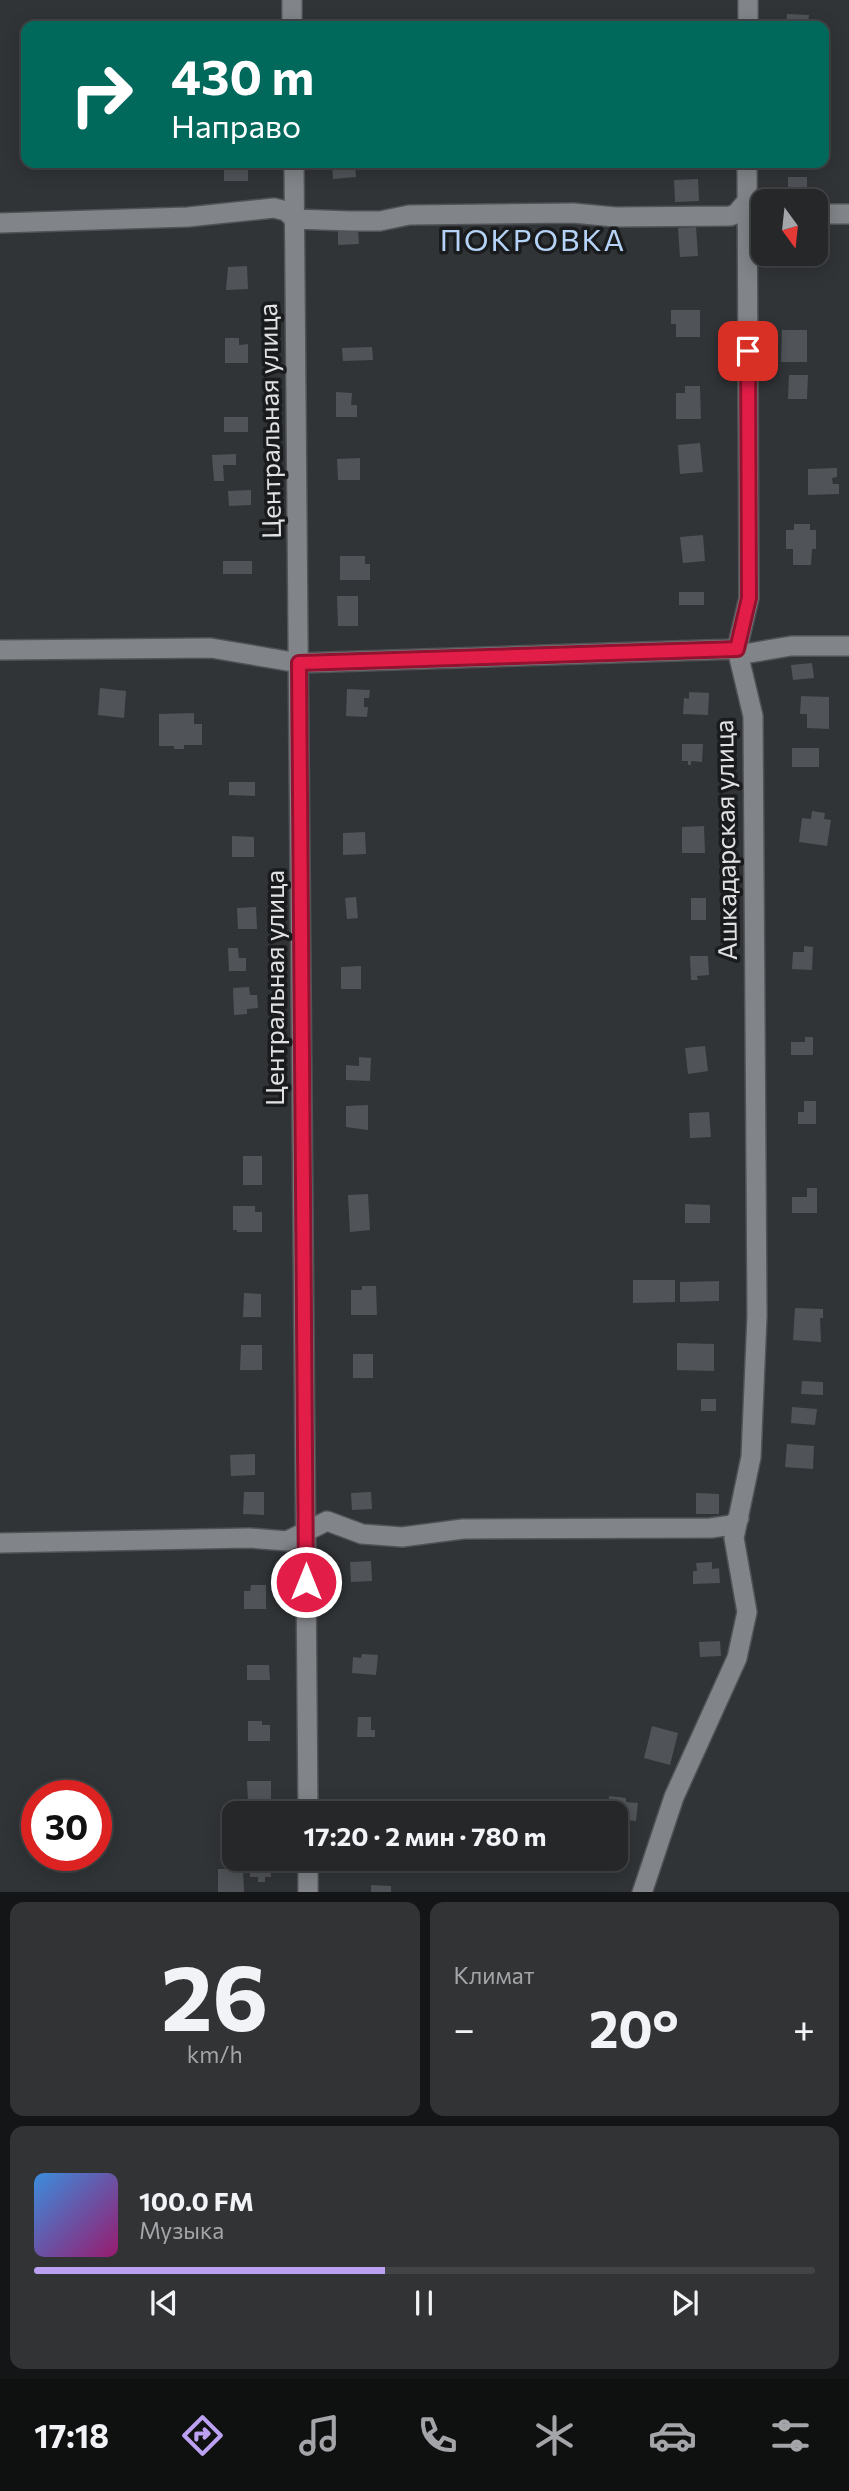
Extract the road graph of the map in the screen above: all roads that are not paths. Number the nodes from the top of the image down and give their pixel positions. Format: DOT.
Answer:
graph roads {
  1 [pos="292,0"];
  2 [pos="748,0"];
  3 [pos="292,21"];
  4 [pos="748,21"];
  5 [pos="294,168"];
  6 [pos="748,168"];
  7 [pos="751,200"];
  8 [pos="751,209"];
  9 [pos="828,214"];
  10 [pos="849,214"];
  11 [pos="294,219"];
  12 [pos="0,223"];
  13 [pos="752,266"];
  14 [pos="849,646"];
  15 [pos="0,650"];
  16 [pos="738,652"];
  17 [pos="299,663"];
  18 [pos="739,1518"];
  19 [pos="306,1530"];
  20 [pos="0,1543"];
  21 [pos="308,1801"];
  22 [pos="308,1871"];
  23 [pos="308,1892"];
  24 [pos="642,1892"];
  1 -- 3 [label="street"];
  2 -- 4 [label="street"];
  5 -- 11 [label="street, Центральная улица"];
  6 -- 7 [label="street, Ашкадарская улица"];
  8 -- 11 [label="street"];
  9 -- 10 [label="street"];
  11 -- 12 [label="street"];
  11 -- 17 [label="street, Центральная улица"];
  13 -- 16 [label="street, Ашкадарская улица"];
  14 -- 16 [label="street"];
  15 -- 17 [label="street"];
  16 -- 17 [label="street"];
  16 -- 18 [label="street, Ашкадарская улица"];
  17 -- 19 [label="street, Центральная улица"];
  18 -- 19 [label="street"];
  18 -- 24 [label="street, Ашкадарская улица"];
  19 -- 20 [label="street"];
  19 -- 21 [label="street, Центральная улица"];
  22 -- 23 [label="street"];
}
